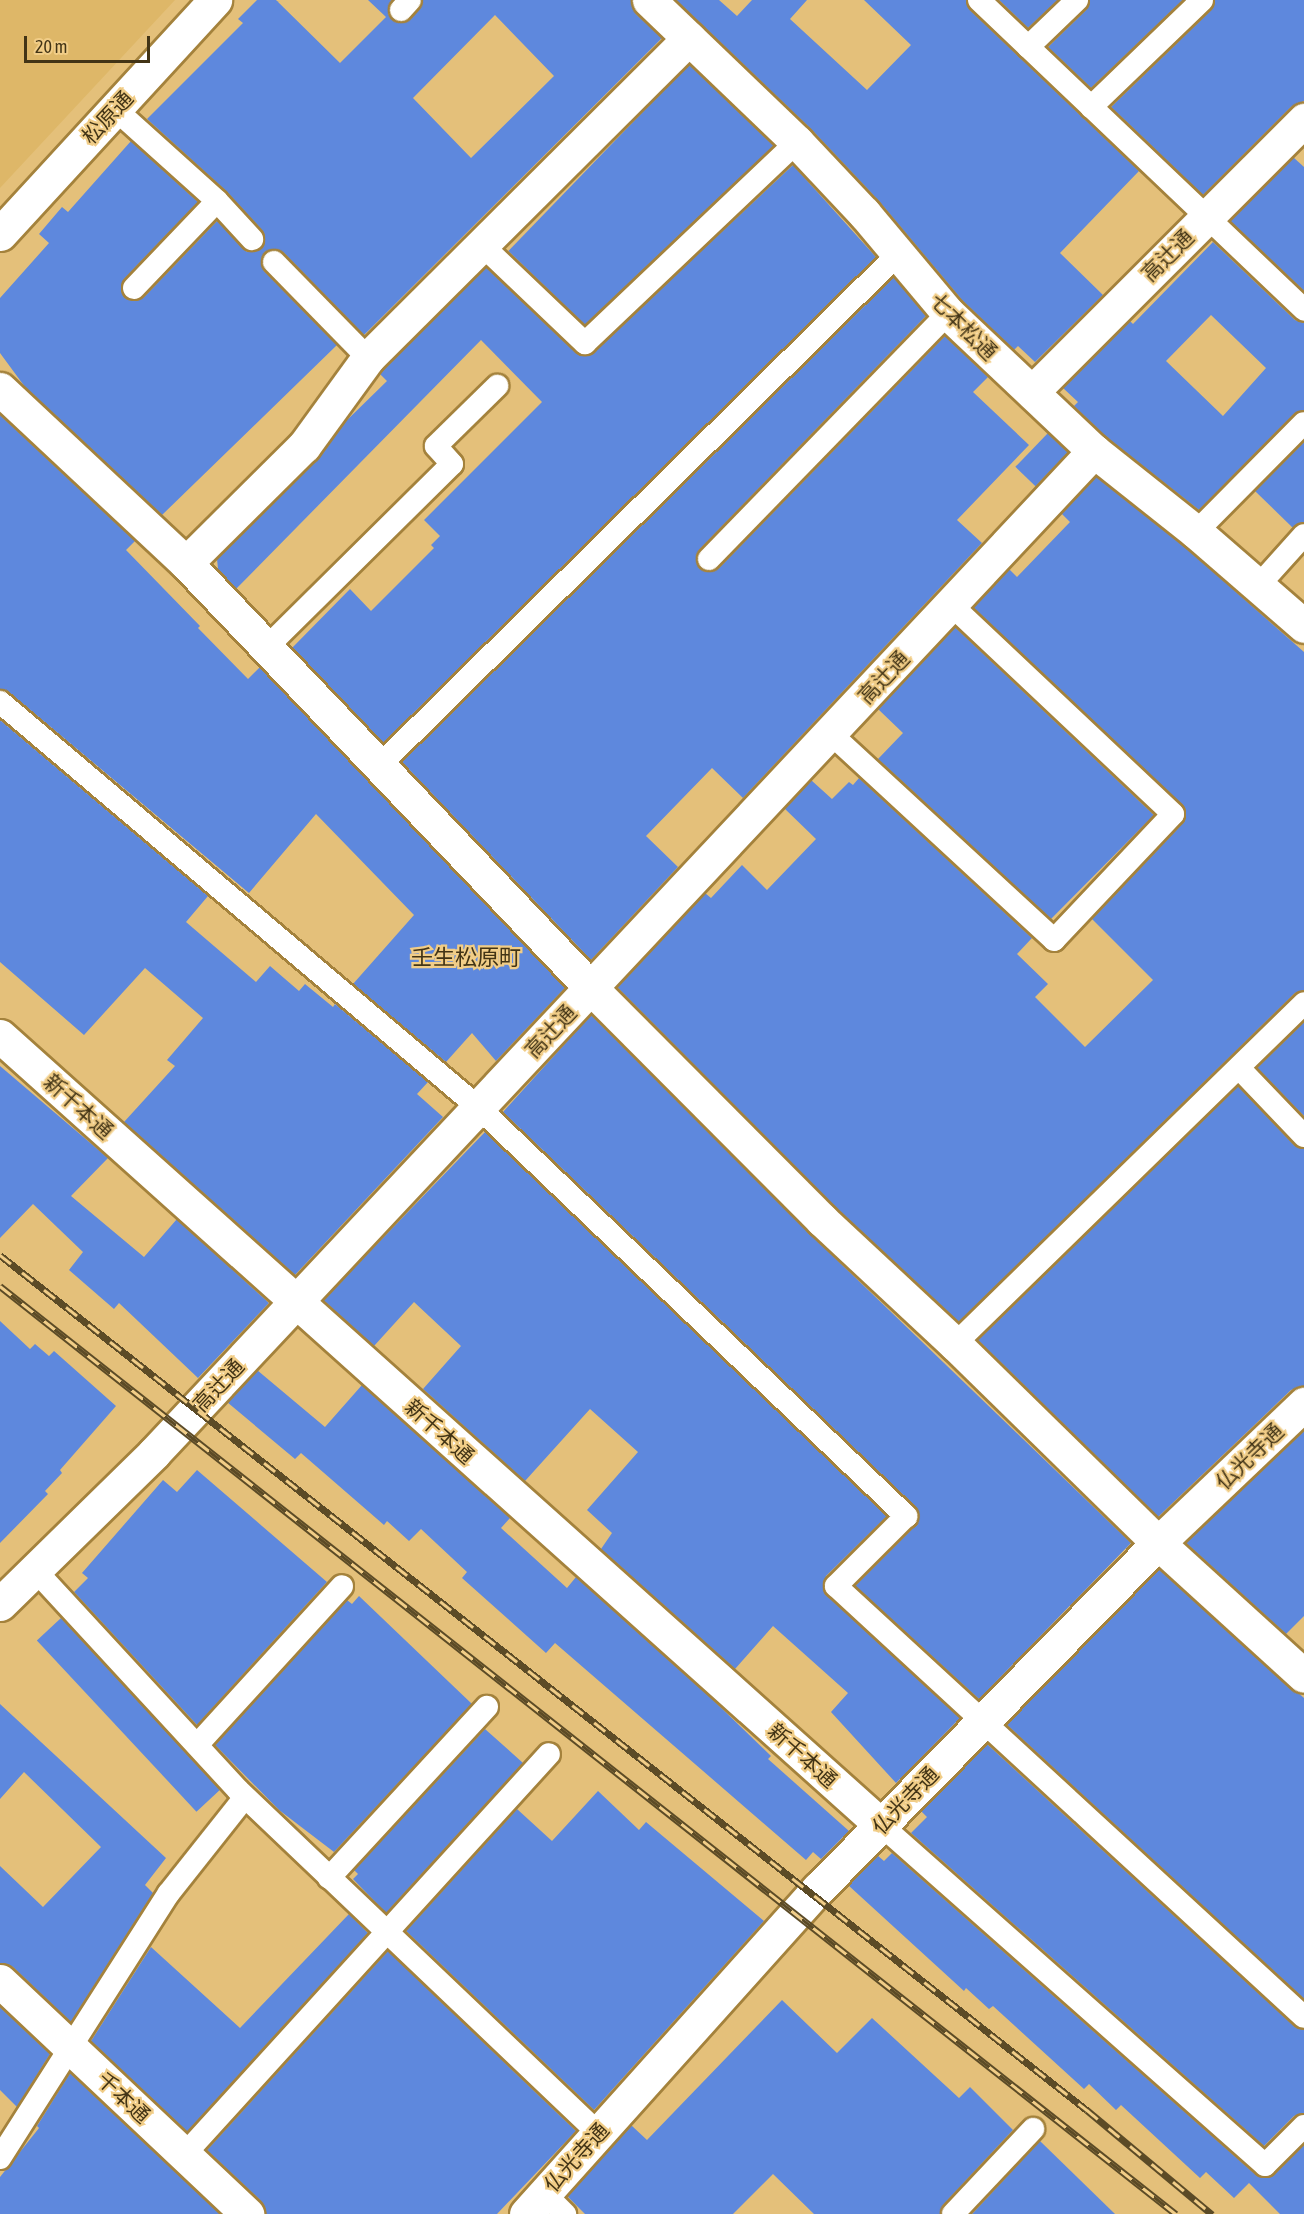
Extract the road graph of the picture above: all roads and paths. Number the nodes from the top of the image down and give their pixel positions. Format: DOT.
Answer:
graph roads {
  1 [pos="215,0"];
  2 [pos="649,0"];
  3 [pos="979,0"];
  4 [pos="1077,0"];
  5 [pos="1202,0"];
  6 [pos="689,38"];
  7 [pos="1028,46"];
  8 [pos="1091,107"];
  9 [pos="115,109"];
  10 [pos="1304,120"];
  11 [pos="797,142"];
  12 [pos="217,201"];
  13 [pos="1206,216"];
  14 [pos="0,234"];
  15 [pos="252,239"];
  16 [pos="483,246"];
  17 [pos="897,255"];
  18 [pos="274,262"];
  19 [pos="134,288"];
  20 [pos="1304,310"];
  21 [pos="948,313"];
  22 [pos="368,358"];
  23 [pos="497,386"];
  24 [pos="0,389"];
  25 [pos="1032,392"];
  26 [pos="1304,423"];
  27 [pos="1094,452"];
  28 [pos="1196,532"];
  29 [pos="1304,535"];
  30 [pos="709,559"];
  31 [pos="186,563"];
  32 [pos="1259,585"];
  33 [pos="951,605"];
  34 [pos="1304,626"];
  35 [pos="267,647"];
  36 [pos="0,702"];
  37 [pos="830,733"];
  38 [pos="378,767"];
  39 [pos="591,988"];
  40 [pos="1304,1003"];
  41 [pos="0,1036"];
  42 [pos="1239,1068"];
  43 [pos="479,1108"];
  44 [pos="1304,1137"];
  45 [pos="297,1301"];
  46 [pos="955,1344"];
  47 [pos="1304,1404"];
  48 [pos="1158,1543"];
  49 [pos="35,1570"];
  50 [pos="342,1586"];
  51 [pos="0,1604"];
  52 [pos="1300,1664"];
  53 [pos="486,1707"];
  54 [pos="984,1719"];
  55 [pos="197,1745"];
  56 [pos="549,1754"];
  57 [pos="245,1797"];
  58 [pos="881,1825"];
  59 [pos="329,1878"];
  60 [pos="388,1935"];
  61 [pos="0,1982"];
  62 [pos="1304,2018"];
  63 [pos="70,2046"];
  64 [pos="1304,2126"];
  65 [pos="1033,2129"];
  66 [pos="598,2133"];
  67 [pos="184,2155"];
  68 [pos="0,2158"];
  69 [pos="545,2207"];
  70 [pos="247,2214"];
  71 [pos="953,2214"];
  1 -- 9 [label="street, 松原通"];
  2 -- 6 [label="street, 七本松通"];
  3 -- 7 [label="lane"];
  4 -- 7 [label="lane"];
  5 -- 8 [label="lane"];
  6 -- 11 [label="street, 七本松通"];
  6 -- 16 [label="street"];
  7 -- 8 [label="lane"];
  8 -- 13 [label="lane"];
  9 -- 12 [label="lane"];
  9 -- 14 [label="street, 松原通"];
  10 -- 13 [label="street, 高辻通"];
  11 -- 16 [label="lane"];
  11 -- 17 [label="street, 七本松通"];
  12 -- 15 [label="lane"];
  12 -- 19 [label="lane"];
  13 -- 20 [label="lane"];
  13 -- 25 [label="street, 高辻通"];
  16 -- 22 [label="street"];
  17 -- 21 [label="street, 七本松通"];
  17 -- 38 [label="lane"];
  18 -- 22 [label="lane"];
  21 -- 25 [label="street, 七本松通"];
  21 -- 30 [label="lane"];
  22 -- 31 [label="street"];
  23 -- 35 [label="lane"];
  24 -- 31 [label="street"];
  25 -- 27 [label="street, 七本松通"];
  26 -- 28 [label="lane"];
  27 -- 28 [label="street, 七本松通"];
  27 -- 33 [label="street, 高辻通"];
  28 -- 32 [label="street, 七本松通"];
  29 -- 32 [label="lane"];
  31 -- 35 [label="street"];
  32 -- 34 [label="street, 七本松通"];
  33 -- 37 [label="street, 高辻通"];
  33 -- 37 [label="lane"];
  35 -- 38 [label="street"];
  36 -- 43 [label="lane"];
  37 -- 39 [label="street, 高辻通"];
  38 -- 39 [label="street"];
  39 -- 43 [label="street, 高辻通"];
  39 -- 46 [label="street"];
  40 -- 42 [label="lane"];
  41 -- 45 [label="street, 新千本通"];
  42 -- 44 [label="lane"];
  42 -- 46 [label="lane"];
  43 -- 45 [label="street, 高辻通"];
  43 -- 54 [label="lane"];
  45 -- 49 [label="street, 高辻通"];
  45 -- 58 [label="street, 新千本通"];
  46 -- 48 [label="street"];
  47 -- 48 [label="street, 仏光寺通"];
  48 -- 52 [label="street"];
  48 -- 54 [label="street, 仏光寺通"];
  49 -- 51 [label="street, 高辻通"];
  49 -- 55 [label="lane"];
  50 -- 55 [label="lane"];
  53 -- 59 [label="lane"];
  54 -- 58 [label="street, 仏光寺通"];
  54 -- 62 [label="lane"];
  55 -- 57 [label="lane"];
  56 -- 60 [label="lane"];
  57 -- 59 [label="lane"];
  57 -- 63 [label="lane"];
  58 -- 64 [label="lane"];
  58 -- 66 [label="street, 仏光寺通"];
  59 -- 60 [label="lane"];
  60 -- 66 [label="lane"];
  60 -- 67 [label="lane"];
  61 -- 63 [label="street, 千本通"];
  63 -- 67 [label="street, 千本通"];
  63 -- 68 [label="lane"];
  65 -- 71 [label="lane"];
  66 -- 69 [label="street, 仏光寺通"];
  67 -- 70 [label="street, 千本通"];
}
